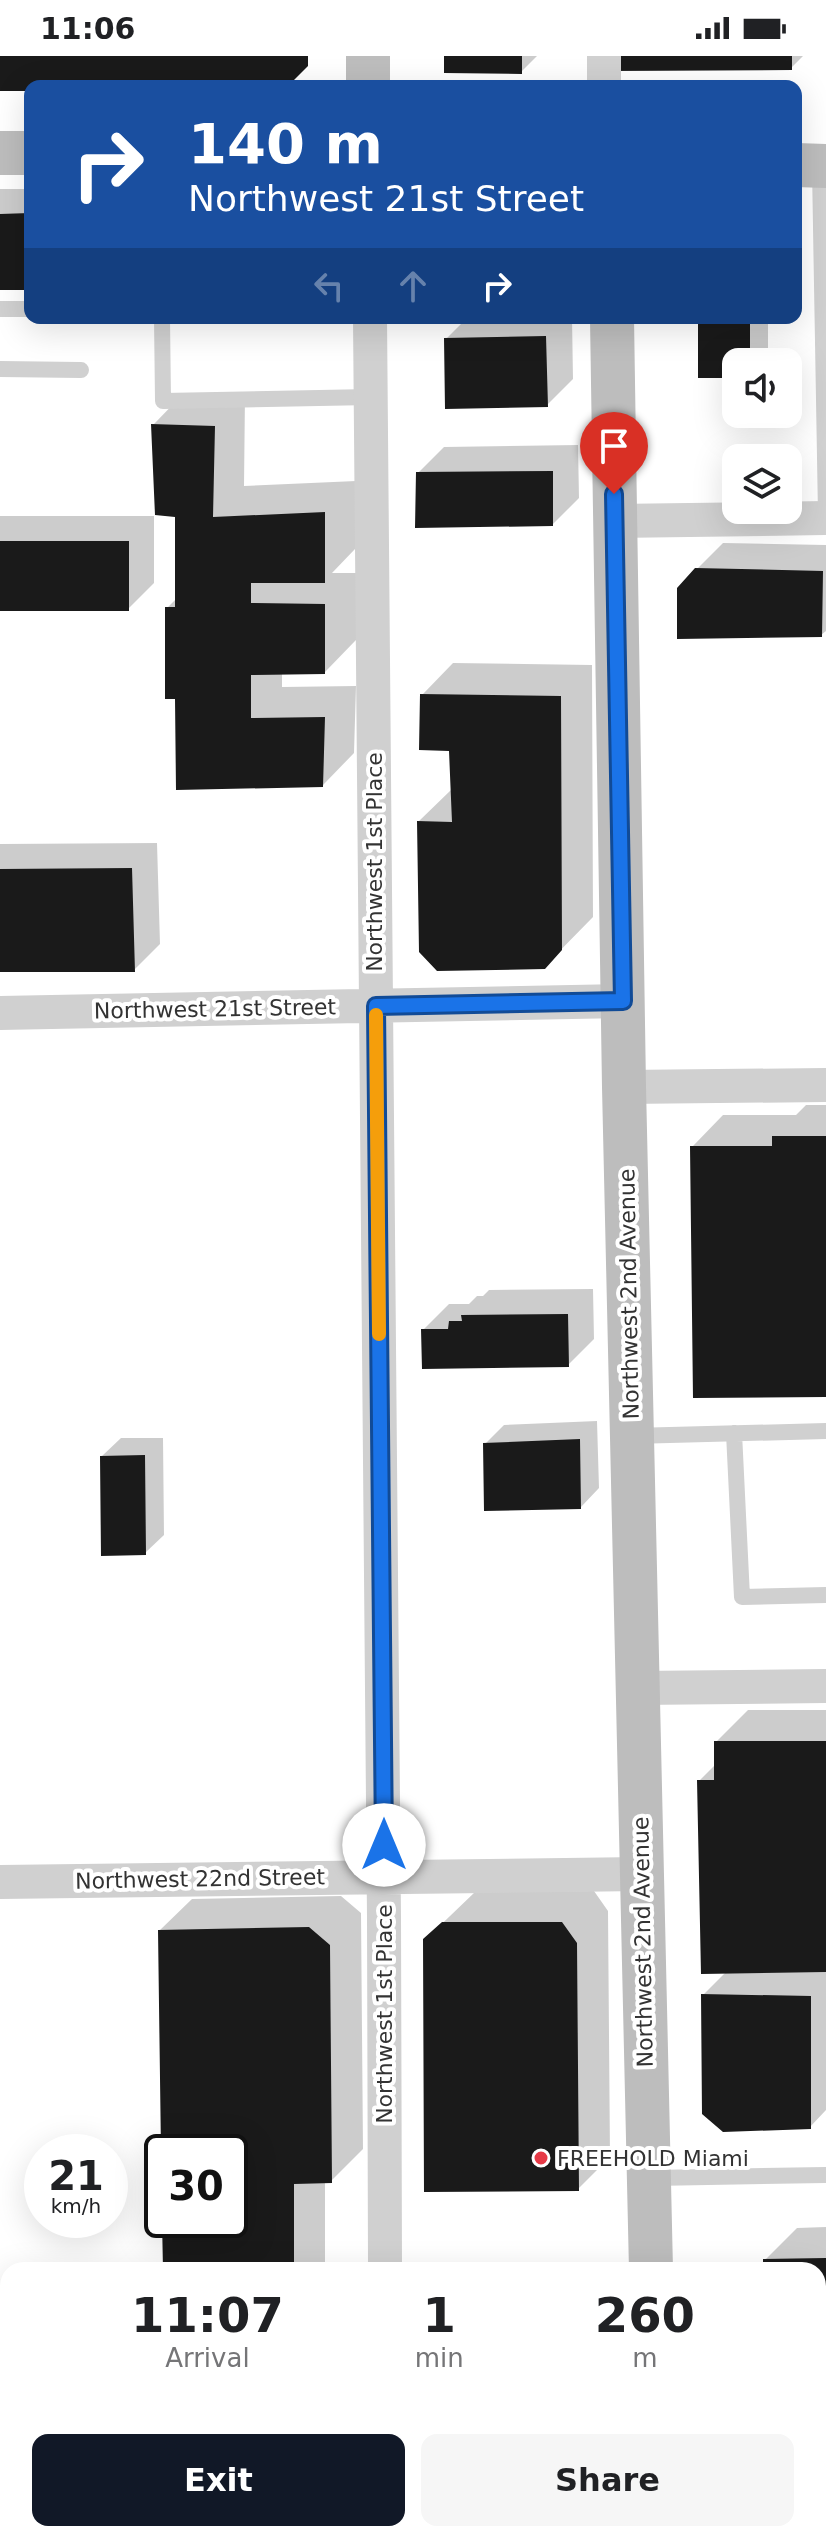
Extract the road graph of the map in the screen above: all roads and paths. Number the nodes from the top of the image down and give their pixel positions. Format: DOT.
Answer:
graph roads {
  1 [pos="368,56"];
  2 [pos="604,56"];
  3 [pos="368,80"];
  4 [pos="604,80"];
  5 [pos="0,153"];
  6 [pos="24,153"];
  7 [pos="814,166"];
  8 [pos="0,309"];
  9 [pos="24,309"];
  10 [pos="162,324"];
  11 [pos="370,324"];
  12 [pos="612,324"];
  13 [pos="0,369"];
  14 [pos="81,370"];
  15 [pos="371,397"];
  16 [pos="826,516"];
  17 [pos="614,521"];
  18 [pos="623,1001"];
  19 [pos="376,1006"];
  20 [pos="0,1013"];
  21 [pos="826,1085"];
  22 [pos="624,1087"];
  23 [pos="826,1431"];
  24 [pos="734,1433"];
  25 [pos="632,1436"];
  26 [pos="826,1595"];
  27 [pos="826,1686"];
  28 [pos="637,1688"];
  29 [pos="641,1874"];
  30 [pos="384,1877"];
  31 [pos="0,1882"];
  32 [pos="826,2175"];
  33 [pos="650,2178"];
  34 [pos="385,2262"];
  35 [pos="651,2262"];
  1 -- 3 [label="street"];
  2 -- 4 [label="street"];
  5 -- 6 [label="street"];
  7 -- 16 [label="lane"];
  8 -- 9 [label="lane"];
  10 -- 15 [label="lane"];
  11 -- 15 [label="street, Northwest 1st Place"];
  12 -- 17 [label="street, Northwest 2nd Avenue"];
  13 -- 14 [label="lane"];
  15 -- 19 [label="street, Northwest 1st Place"];
  16 -- 17 [label="street"];
  17 -- 18 [label="street, Northwest 2nd Avenue"];
  18 -- 19 [label="street, Northwest 21st Street"];
  18 -- 22 [label="street, Northwest 2nd Avenue"];
  19 -- 20 [label="street, Northwest 21st Street"];
  19 -- 30 [label="street, Northwest 1st Place"];
  21 -- 22 [label="street"];
  22 -- 25 [label="street, Northwest 2nd Avenue"];
  23 -- 24 [label="lane"];
  24 -- 25 [label="lane"];
  24 -- 26 [label="lane"];
  25 -- 28 [label="street, Northwest 2nd Avenue"];
  27 -- 28 [label="street"];
  28 -- 29 [label="street, Northwest 2nd Avenue"];
  29 -- 30 [label="street, Northwest 22nd Street"];
  29 -- 33 [label="street, Northwest 2nd Avenue"];
  30 -- 31 [label="street, Northwest 22nd Street"];
  30 -- 34 [label="street, Northwest 1st Place"];
  32 -- 33 [label="lane"];
  33 -- 35 [label="street, Northwest 2nd Avenue"];
}
